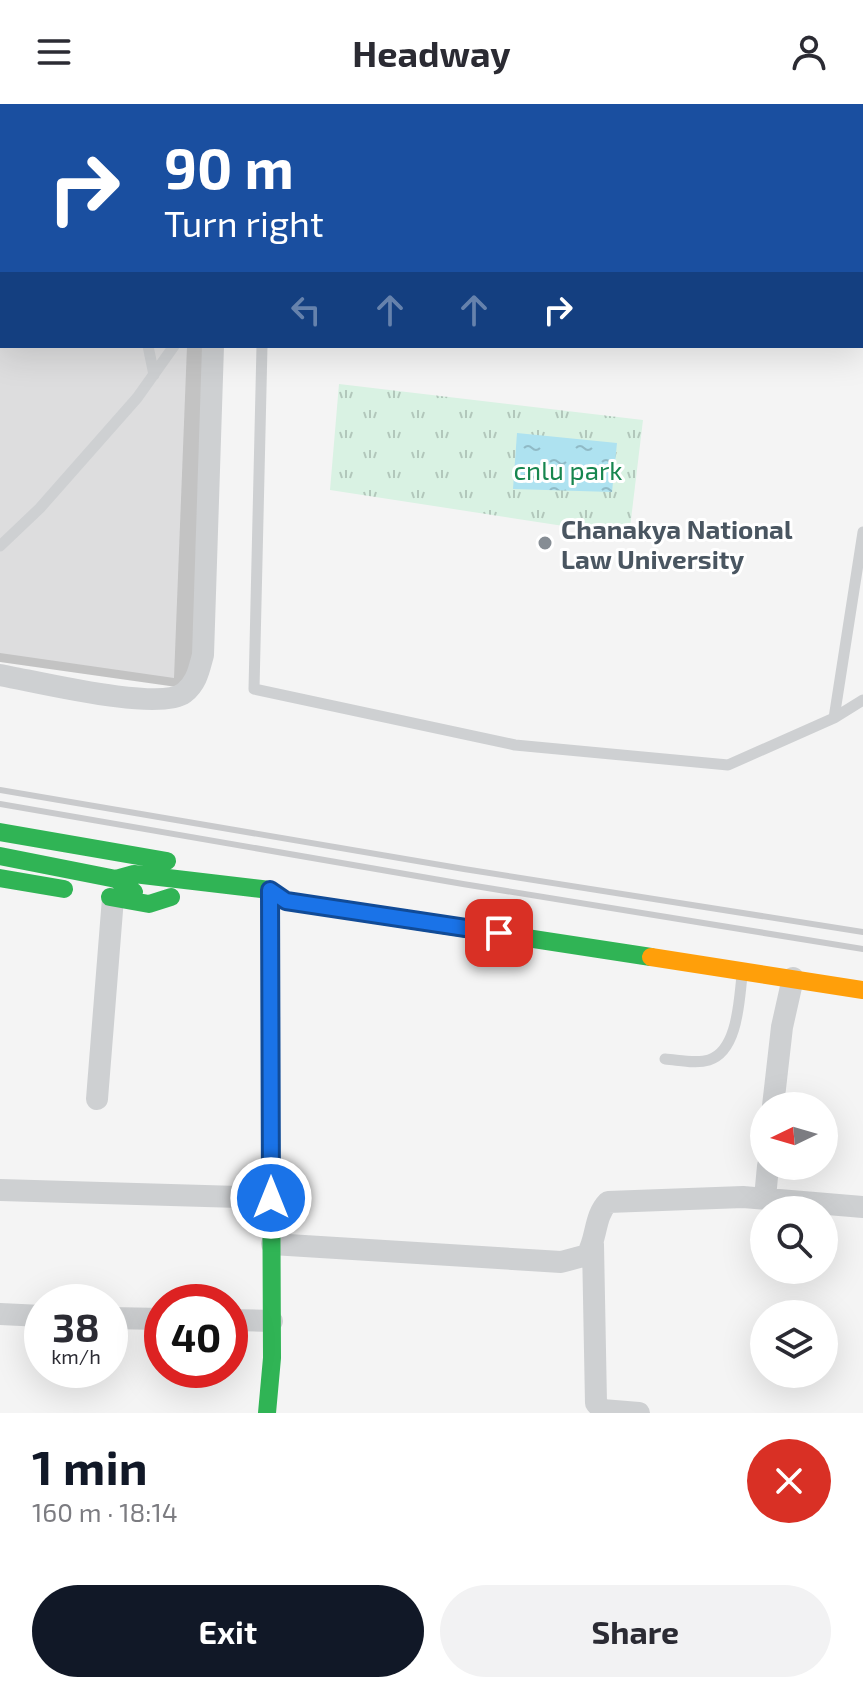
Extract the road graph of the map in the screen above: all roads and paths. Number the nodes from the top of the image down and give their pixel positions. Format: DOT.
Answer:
graph roads {
  1 [pos="148,348"];
  2 [pos="173,348"];
  3 [pos="213,348"];
  4 [pos="262,348"];
  5 [pos="154,375"];
  6 [pos="863,532"];
  7 [pos="0,546"];
  8 [pos="0,675"];
  9 [pos="863,700"];
  10 [pos="834,718"];
  11 [pos="0,832"];
  12 [pos="0,856"];
  13 [pos="0,878"];
  14 [pos="202,882"];
  15 [pos="114,888"];
  16 [pos="166,892"];
  17 [pos="270,906"];
  18 [pos="742,970"];
  19 [pos="793,978"];
  20 [pos="863,990"];
  21 [pos="665,1059"];
  22 [pos="775,1092"];
  23 [pos="97,1099"];
  24 [pos="0,1190"];
  25 [pos="750,1197"];
  26 [pos="271,1198"];
  27 [pos="838,1205"];
  28 [pos="863,1207"];
  29 [pos="272,1244"];
  30 [pos="593,1245"];
  31 [pos="0,1314"];
  32 [pos="24,1315"];
  33 [pos="248,1320"];
  34 [pos="272,1321"];
  35 [pos="267,1413"];
  36 [pos="639,1413"];
  1 -- 5 [label="lane"];
  2 -- 5 [label="lane"];
  3 -- 8 [label="street"];
  4 -- 10 [label="lane"];
  5 -- 7 [label="lane"];
  6 -- 10 [label="lane"];
  9 -- 10 [label="lane"];
  11 -- 14 [label="street"];
  12 -- 15 [label="street"];
  13 -- 15 [label="street"];
  14 -- 16 [label="street"];
  14 -- 17 [label="street"];
  15 -- 16 [label="street"];
  15 -- 16 [label="street"];
  15 -- 23 [label="street"];
  17 -- 18 [label="street"];
  17 -- 26 [label="street"];
  18 -- 19 [label="street"];
  18 -- 21 [label="lane"];
  19 -- 20 [label="street"];
  19 -- 22 [label="street"];
  24 -- 26 [label="street"];
  25 -- 30 [label="street"];
  26 -- 29 [label="street"];
  27 -- 28 [label="street"];
  29 -- 30 [label="street"];
  29 -- 34 [label="street"];
  30 -- 36 [label="street"];
  31 -- 32 [label="street"];
  33 -- 34 [label="street"];
  34 -- 35 [label="street"];
}
